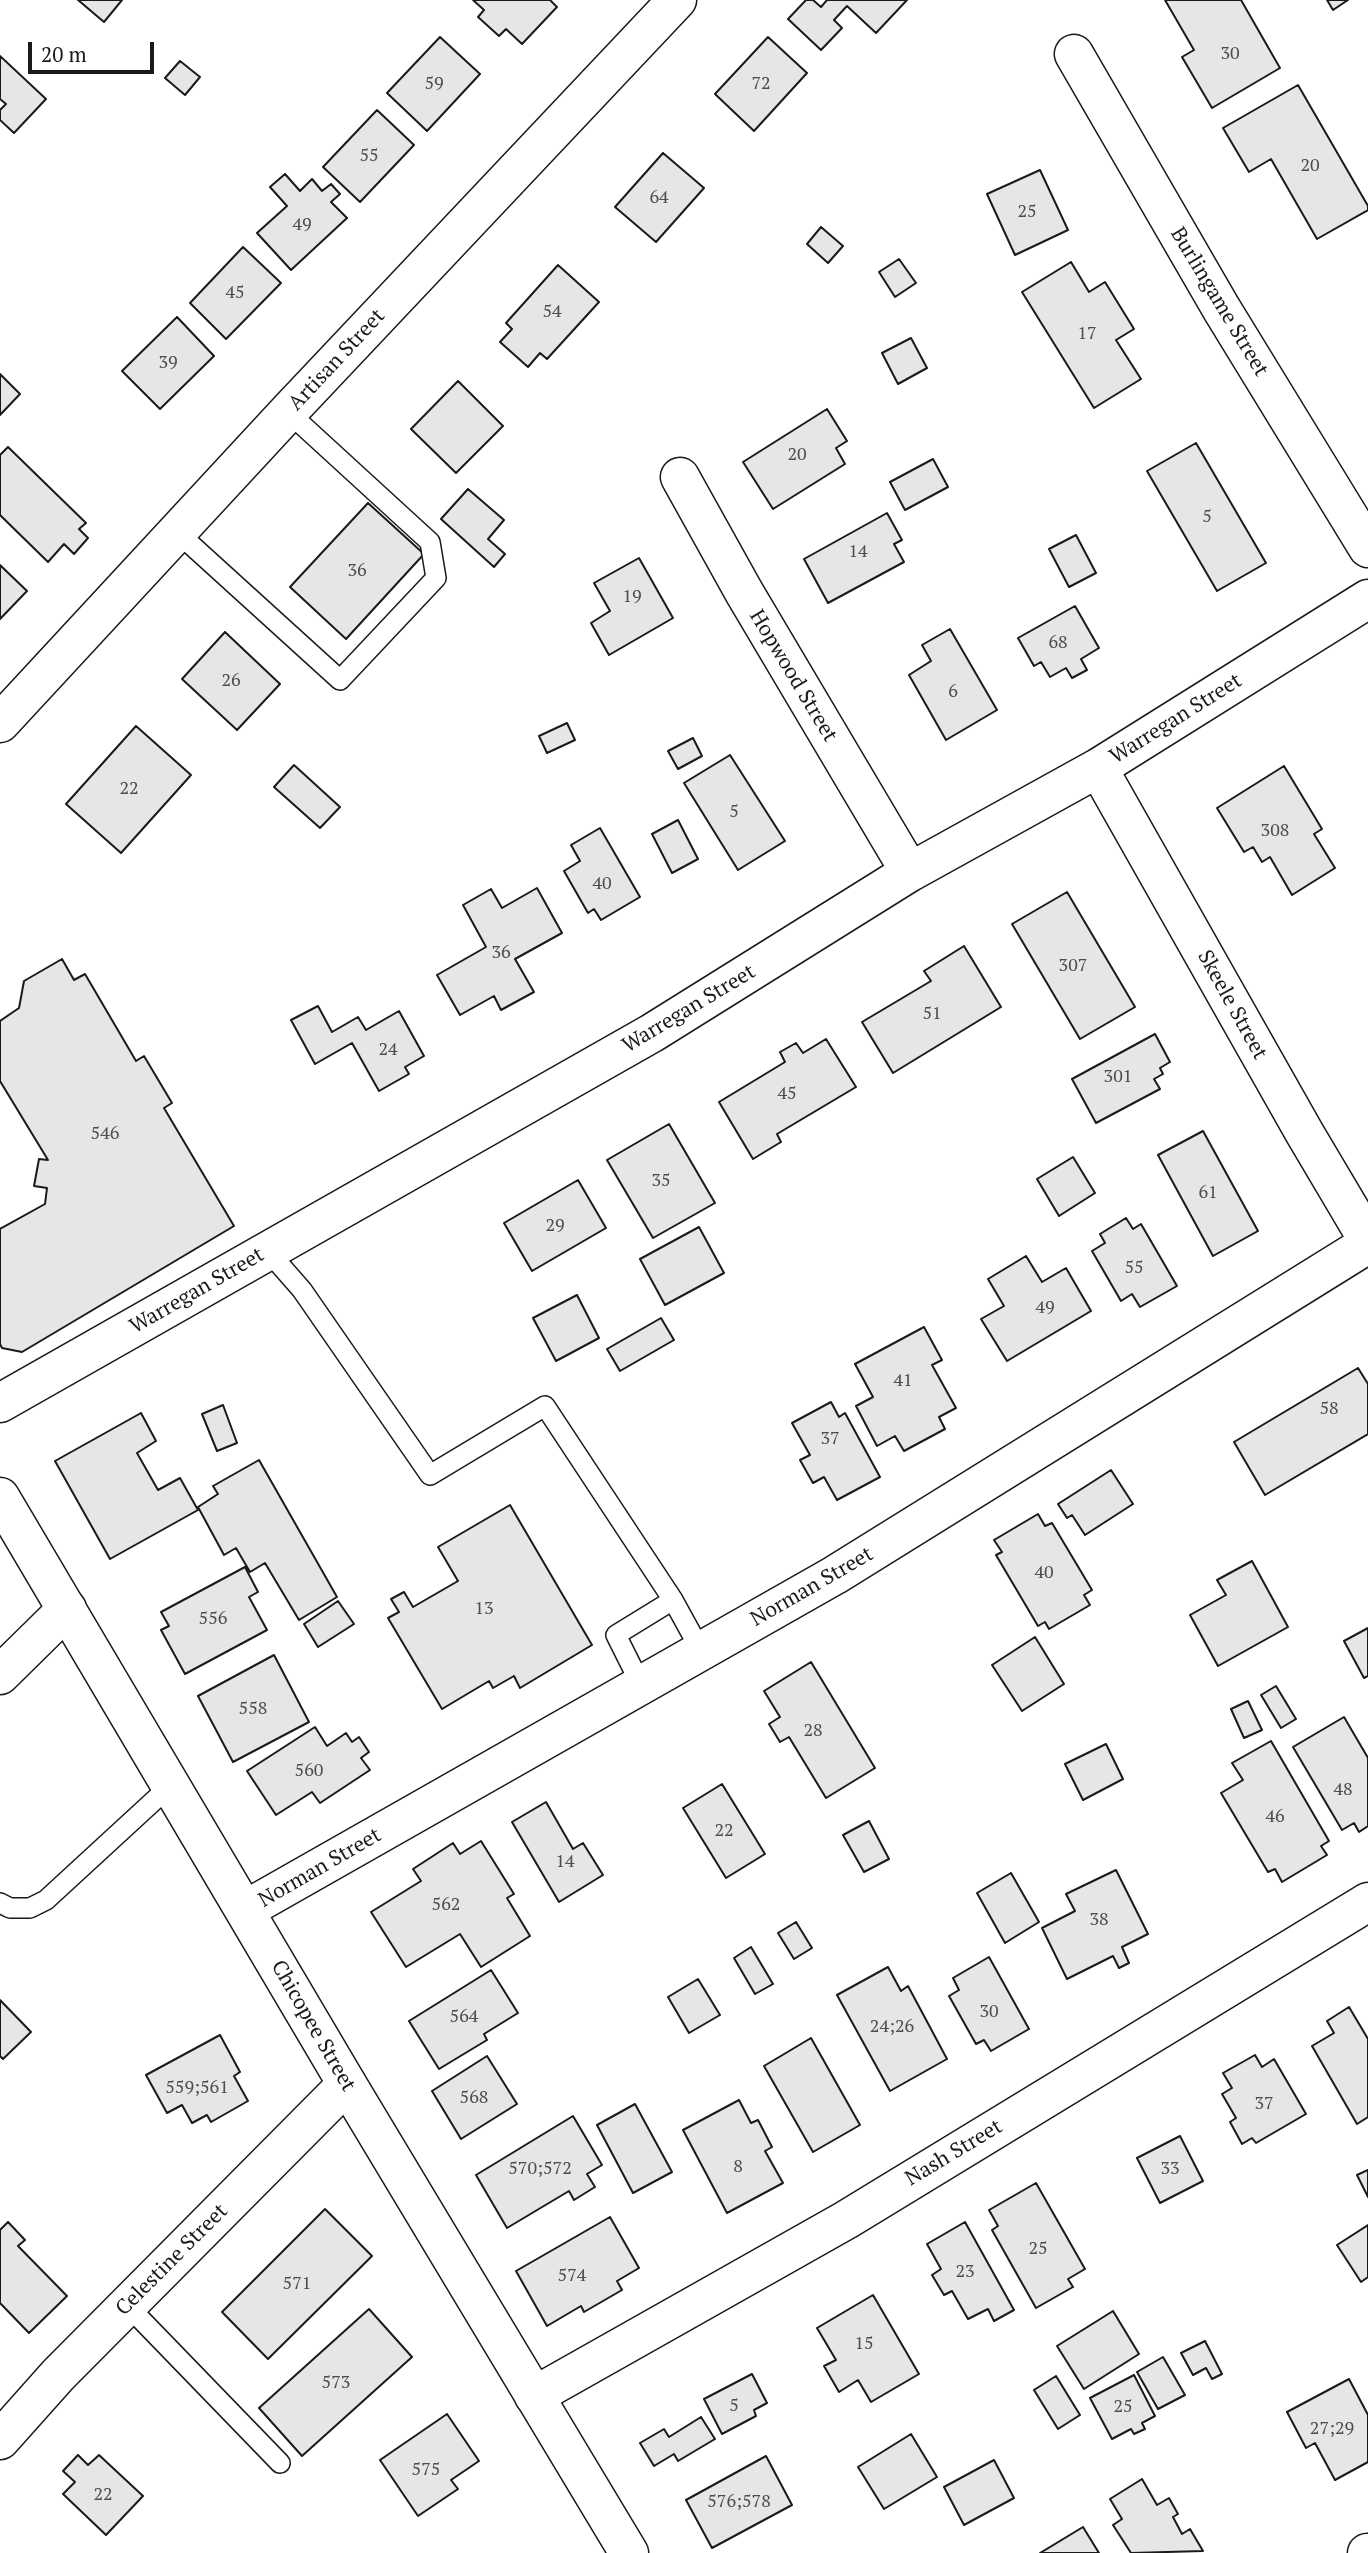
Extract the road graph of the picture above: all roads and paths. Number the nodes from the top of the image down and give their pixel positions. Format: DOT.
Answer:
graph roads {
  1 [pos="677,0"];
  2 [pos="1074,54"];
  3 [pos="288,412"];
  4 [pos="680,477"];
  5 [pos="177,532"];
  6 [pos="1368,548"];
  7 [pos="1368,598"];
  8 [pos="0,723"];
  9 [pos="1098,768"];
  10 [pos="910,872"];
  11 [pos="1368,1242"];
  12 [pos="267,1250"];
  13 [pos="0,1403"];
  14 [pos="0,1497"];
  15 [pos="673,1600"];
  16 [pos="67,1609"];
  17 [pos="701,1651"];
  18 [pos="0,1675"];
  19 [pos="641,1685"];
  20 [pos="171,1784"];
  21 [pos="1368,1902"];
  22 [pos="0,1903"];
  23 [pos="245,1910"];
  24 [pos="347,2084"];
  25 [pos="127,2305"];
  26 [pos="534,2396"];
  27 [pos="0,2440"];
  28 [pos="280,2463"];
  29 [pos="622,2550"];
  1 -- 3 [label="street, Artisan Street"];
  2 -- 6 [label="street, Burlingame Street"];
  3 -- 5 [label="street, Artisan Street"];
  3 -- 5 [label="lane"];
  4 -- 10 [label="street, Hopwood Street"];
  5 -- 8 [label="street, Artisan Street"];
  7 -- 9 [label="street, Warregan Street"];
  9 -- 10 [label="street, Warregan Street"];
  9 -- 11 [label="street, Skeele Street"];
  10 -- 12 [label="street, Warregan Street"];
  11 -- 17 [label="street, Norman Street"];
  12 -- 13 [label="street, Warregan Street"];
  12 -- 15 [label="lane"];
  14 -- 16 [label="street, Chicopee Street"];
  15 -- 17 [label="lane"];
  15 -- 19 [label="lane"];
  16 -- 18 [label="street"];
  16 -- 20 [label="street, Chicopee Street"];
  17 -- 19 [label="street, Norman Street"];
  19 -- 23 [label="street, Norman Street"];
  20 -- 22 [label="lane"];
  20 -- 23 [label="street, Chicopee Street"];
  21 -- 26 [label="street, Nash Street"];
  23 -- 24 [label="street, Chicopee Street"];
  24 -- 25 [label="street, Celestine Street"];
  24 -- 26 [label="street, Chicopee Street"];
  25 -- 27 [label="street, Celestine Street"];
  25 -- 28 [label="lane"];
  26 -- 29 [label="street, Chicopee Street"];
}
